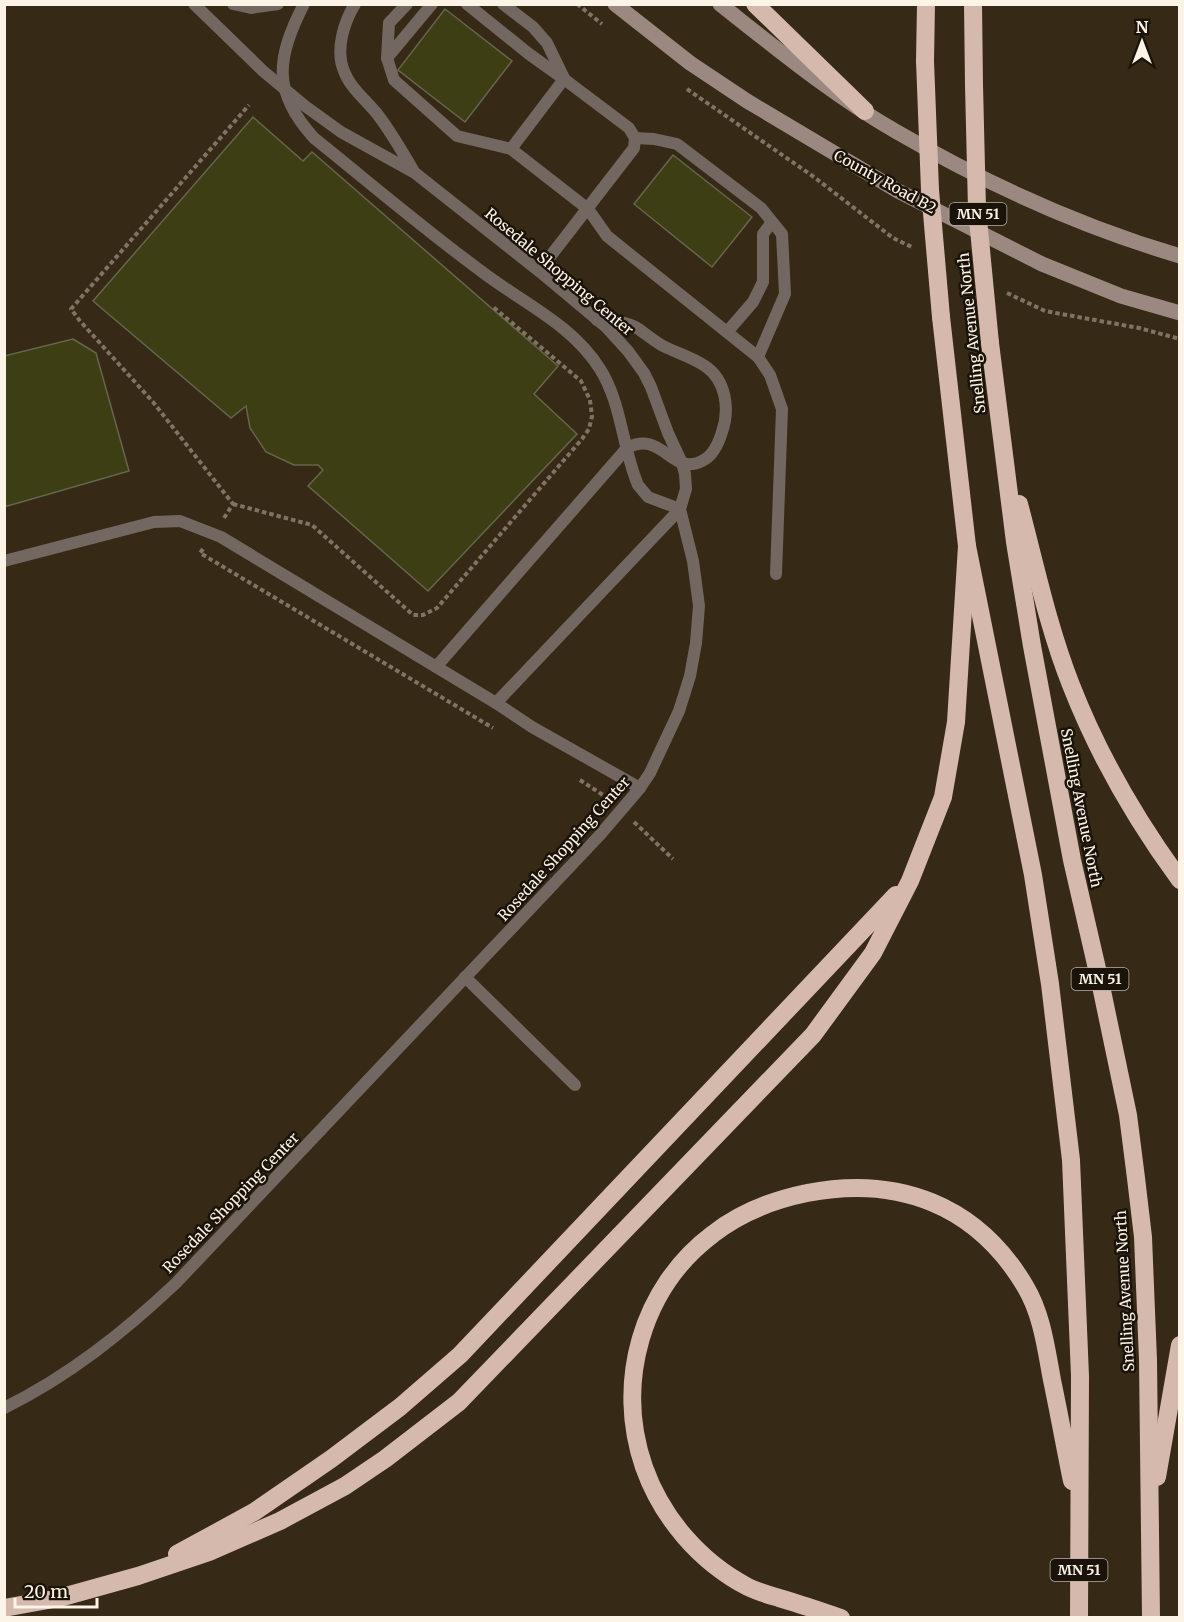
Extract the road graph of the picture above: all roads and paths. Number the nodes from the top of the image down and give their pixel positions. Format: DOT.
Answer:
graph roads {
  1 [pos="194,4"];
  2 [pos="233,4"];
  3 [pos="278,4"];
  4 [pos="304,4"];
  5 [pos="356,4"];
  6 [pos="407,4"];
  7 [pos="432,4"];
  8 [pos="468,4"];
  9 [pos="503,4"];
  10 [pos="615,4"];
  11 [pos="720,4"];
  12 [pos="755,4"];
  13 [pos="914,4"];
  14 [pos="926,4"];
  15 [pos="973,4"];
  16 [pos="979,4"];
  17 [pos="973,38"];
  18 [pos="925,52"];
  19 [pos="387,58"];
  20 [pos="564,79"];
  21 [pos="283,88"];
  22 [pos="249,105"];
  23 [pos="865,111"];
  24 [pos="635,138"];
  25 [pos="511,149"];
  26 [pos="416,173"];
  27 [pos="588,208"];
  28 [pos="772,222"];
  29 [pos="1179,256"];
  30 [pos="539,271"];
  31 [pos="490,305"];
  32 [pos="1179,313"];
  33 [pos="597,320"];
  34 [pos="727,332"];
  35 [pos="758,357"];
  36 [pos="153,402"];
  37 [pos="1003,440"];
  38 [pos="627,448"];
  39 [pos="682,463"];
  40 [pos="233,504"];
  41 [pos="680,509"];
  42 [pos="967,546"];
  43 [pos="4,561"];
  44 [pos="776,574"];
  45 [pos="436,667"];
  46 [pos="496,703"];
  47 [pos="640,788"];
  48 [pos="1179,880"];
  49 [pos="910,881"];
  50 [pos="465,977"];
  51 [pos="575,1085"];
  52 [pos="1179,1345"];
  53 [pos="4,1408"];
  54 [pos="1079,1522"];
  55 [pos="1149,1523"];
  56 [pos="138,1576"];
  57 [pos="4,1608"];
  58 [pos="841,1617"];
  59 [pos="1079,1617"];
  60 [pos="1151,1617"];
  1 -- 21 [label="lane, Rosedale Shopping Center"];
  2 -- 3 [label="lane"];
  4 -- 21 [label="lane"];
  5 -- 26 [label="lane"];
  6 -- 19 [label="lane"];
  7 -- 19 [label="lane"];
  8 -- 20 [label="lane"];
  9 -- 20 [label="lane"];
  10 -- 32 [label="street, County Road B2"];
  11 -- 23 [label="street"];
  12 -- 23 [label="highway"];
  13 -- 18 [label="highway"];
  14 -- 18 [label="highway, Snelling Avenue North / MN 51"];
  15 -- 17 [label="highway, Snelling Avenue North / MN 51"];
  16 -- 17 [label="highway"];
  17 -- 37 [label="highway, Snelling Avenue North / MN 51, bridge"];
  18 -- 42 [label="highway, Snelling Avenue North / MN 51, bridge"];
  19 -- 25 [label="lane"];
  20 -- 24 [label="lane"];
  20 -- 25 [label="lane"];
  21 -- 26 [label="lane, Rosedale Shopping Center"];
  21 -- 38 [label="lane"];
  22 -- 36 [label="path"];
  23 -- 29 [label="street"];
  24 -- 27 [label="lane"];
  24 -- 28 [label="lane"];
  25 -- 27 [label="lane"];
  26 -- 30 [label="lane, Rosedale Shopping Center"];
  27 -- 30 [label="lane"];
  27 -- 34 [label="lane"];
  28 -- 34 [label="lane"];
  28 -- 35 [label="lane"];
  30 -- 33 [label="lane, Rosedale Shopping Center"];
  31 -- 40 [label="path"];
  33 -- 39 [label="lane, Rosedale Shopping Center"];
  33 -- 39 [label="lane"];
  34 -- 35 [label="lane"];
  35 -- 44 [label="lane"];
  37 -- 48 [label="highway"];
  37 -- 55 [label="highway, Snelling Avenue North / MN 51"];
  38 -- 39 [label="lane"];
  38 -- 41 [label="lane"];
  38 -- 45 [label="lane"];
  39 -- 41 [label="lane, Rosedale Shopping Center"];
  41 -- 46 [label="lane"];
  41 -- 47 [label="lane, Rosedale Shopping Center"];
  42 -- 49 [label="highway"];
  42 -- 54 [label="highway, Snelling Avenue North / MN 51"];
  43 -- 45 [label="lane"];
  45 -- 46 [label="lane"];
  46 -- 47 [label="lane"];
  47 -- 50 [label="lane, Rosedale Shopping Center"];
  49 -- 56 [label="highway"];
  49 -- 56 [label="highway"];
  50 -- 51 [label="lane"];
  50 -- 53 [label="lane, Rosedale Shopping Center"];
  52 -- 55 [label="highway"];
  54 -- 58 [label="highway"];
  54 -- 59 [label="highway, Snelling Avenue North / MN 51"];
  55 -- 60 [label="highway, Snelling Avenue North / MN 51"];
  56 -- 57 [label="highway"];
}
